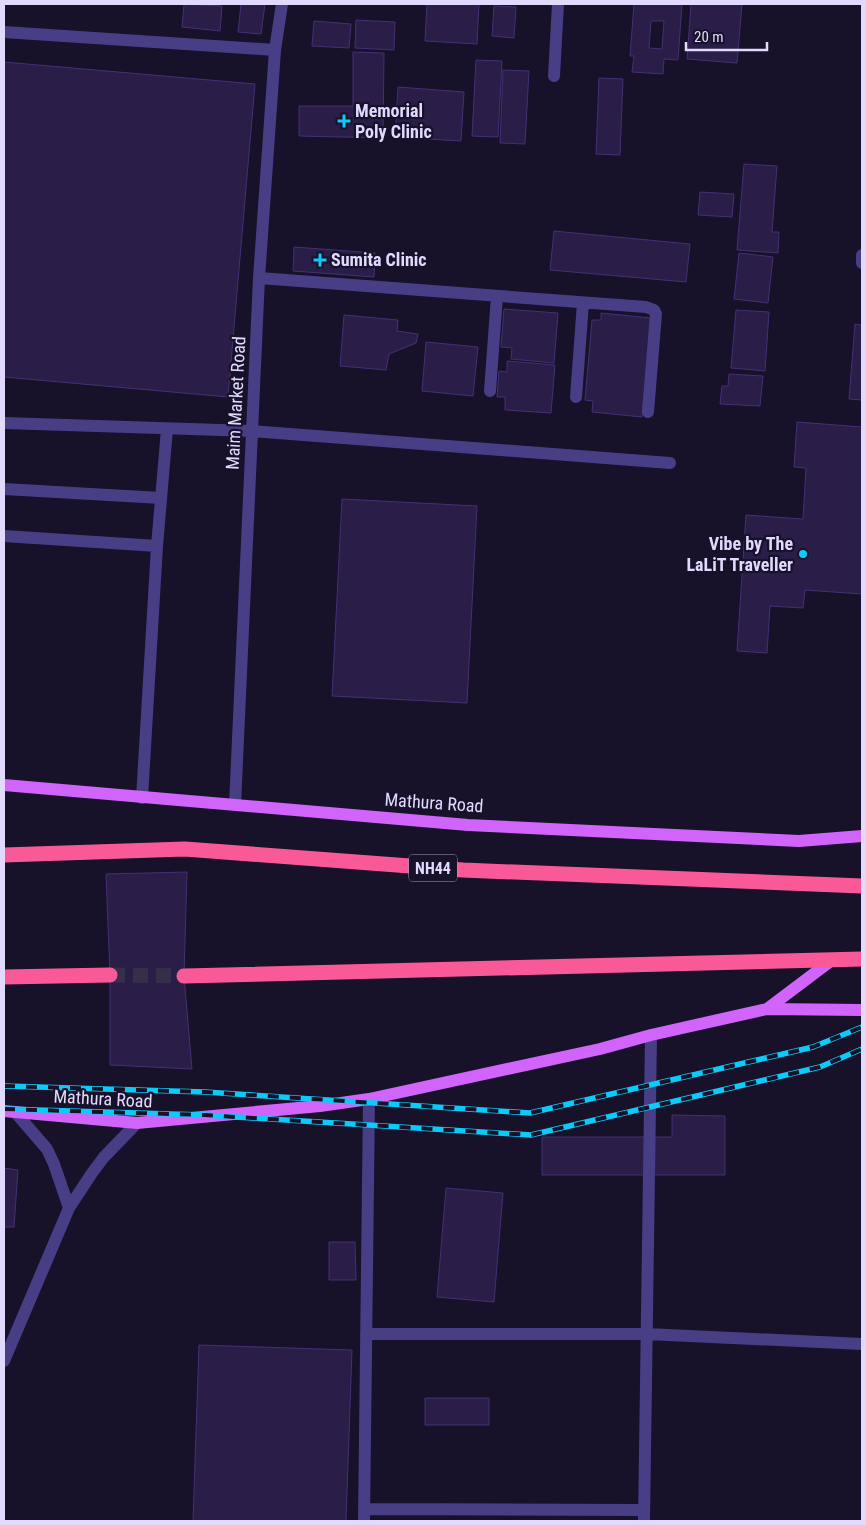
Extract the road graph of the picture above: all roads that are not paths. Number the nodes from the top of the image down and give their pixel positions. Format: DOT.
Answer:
graph roads {
  1 [pos="282,4"];
  2 [pos="558,4"];
  3 [pos="4,32"];
  4 [pos="275,50"];
  5 [pos="554,76"];
  6 [pos="862,255"];
  7 [pos="862,263"];
  8 [pos="259,278"];
  9 [pos="497,296"];
  10 [pos="583,303"];
  11 [pos="490,391"];
  12 [pos="576,396"];
  13 [pos="648,412"];
  14 [pos="4,423"];
  15 [pos="167,429"];
  16 [pos="252,431"];
  17 [pos="670,463"];
  18 [pos="4,489"];
  19 [pos="161,498"];
  20 [pos="4,536"];
  21 [pos="158,546"];
  22 [pos="4,785"];
  23 [pos="142,798"];
  24 [pos="235,805"];
  25 [pos="862,836"];
  26 [pos="4,855"];
  27 [pos="862,886"];
  28 [pos="862,959"];
  29 [pos="832,960"];
  30 [pos="110,975"];
  31 [pos="184,976"];
  32 [pos="4,977"];
  33 [pos="767,1010"];
  34 [pos="862,1010"];
  35 [pos="652,1034"];
  36 [pos="369,1099"];
  37 [pos="9,1111"];
  38 [pos="137,1123"];
  39 [pos="69,1208"];
  40 [pos="366,1334"];
  41 [pos="647,1334"];
  42 [pos="862,1344"];
  43 [pos="4,1360"];
  44 [pos="364,1515"];
  45 [pos="644,1515"];
  1 -- 4 [label="street, Maim Market Road"];
  2 -- 5 [label="street"];
  3 -- 4 [label="street"];
  4 -- 8 [label="street, Maim Market Road"];
  6 -- 7 [label="street"];
  8 -- 9 [label="street"];
  8 -- 16 [label="street, Maim Market Road"];
  9 -- 10 [label="street"];
  9 -- 11 [label="street"];
  10 -- 12 [label="street"];
  10 -- 13 [label="street"];
  14 -- 15 [label="street"];
  15 -- 16 [label="street"];
  15 -- 19 [label="street"];
  16 -- 17 [label="street"];
  16 -- 24 [label="street, Maim Market Road"];
  18 -- 19 [label="street"];
  19 -- 21 [label="street"];
  20 -- 21 [label="street"];
  21 -- 23 [label="street"];
  22 -- 23 [label="main road, Mathura Road"];
  23 -- 24 [label="main road, Mathura Road"];
  24 -- 25 [label="main road, Mathura Road"];
  26 -- 27 [label="highway, NH44"];
  28 -- 29 [label="highway"];
  29 -- 31 [label="highway"];
  29 -- 33 [label="main road, Mathura Road"];
  30 -- 32 [label="highway"];
  33 -- 34 [label="main road"];
  33 -- 35 [label="main road, Mathura Road"];
  35 -- 36 [label="main road, Mathura Road"];
  35 -- 41 [label="street"];
  36 -- 38 [label="main road, Mathura Road"];
  36 -- 40 [label="street"];
  37 -- 38 [label="main road, Mathura Road"];
  37 -- 39 [label="street"];
  38 -- 39 [label="street"];
  39 -- 43 [label="street"];
  40 -- 41 [label="street"];
  40 -- 44 [label="street"];
  41 -- 42 [label="street"];
  41 -- 45 [label="street"];
  44 -- 45 [label="street"];
}
